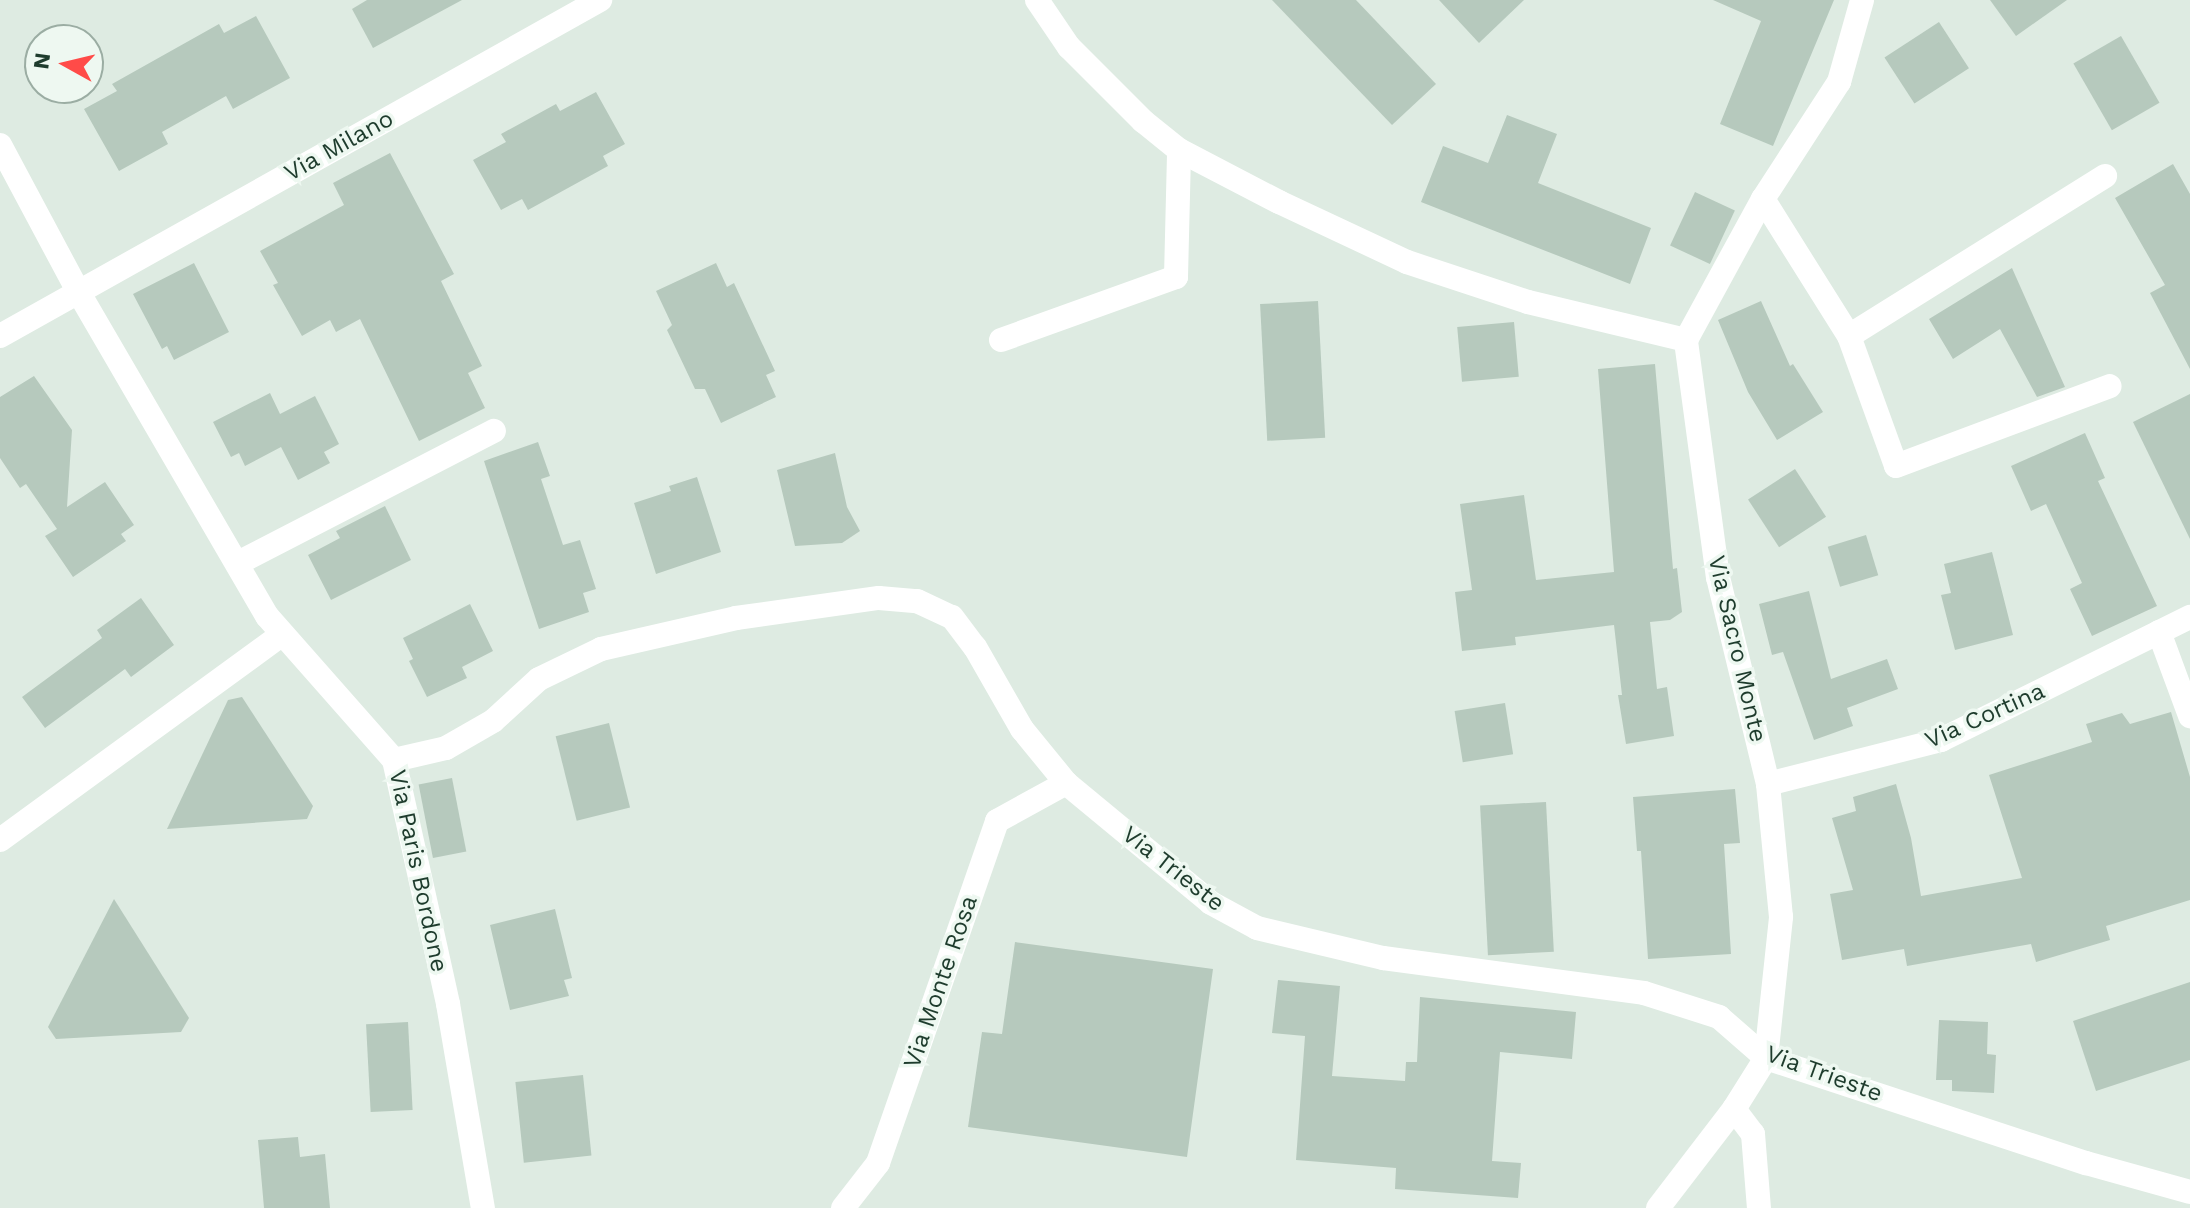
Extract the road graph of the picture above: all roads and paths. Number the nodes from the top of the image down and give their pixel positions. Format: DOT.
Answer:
graph roads {
  1 [pos="600,0"];
  2 [pos="1037,0"];
  3 [pos="1870,2"];
  4 [pos="0,145"];
  5 [pos="1179,150"];
  6 [pos="2105,176"];
  7 [pos="1763,199"];
  8 [pos="79,293"];
  9 [pos="0,336"];
  10 [pos="1849,336"];
  11 [pos="1001,340"];
  12 [pos="1686,340"];
  13 [pos="2110,386"];
  14 [pos="494,431"];
  15 [pos="238,563"];
  16 [pos="2190,617"];
  17 [pos="2159,632"];
  18 [pos="282,634"];
  19 [pos="2190,716"];
  20 [pos="394,760"];
  21 [pos="1066,783"];
  22 [pos="1768,784"];
  23 [pos="0,840"];
  24 [pos="1766,1058"];
  25 [pos="1734,1109"];
  26 [pos="2190,1192"];
  27 [pos="483,1208"];
  28 [pos="843,1208"];
  29 [pos="1658,1208"];
  30 [pos="1759,1208"];
  1 -- 8 [label="street, Via Milano"];
  2 -- 5 [label="street"];
  3 -- 7 [label="street"];
  4 -- 8 [label="street, Via Paris Bordone"];
  5 -- 11 [label="street"];
  5 -- 12 [label="street"];
  6 -- 10 [label="street"];
  7 -- 10 [label="street"];
  7 -- 12 [label="street"];
  8 -- 9 [label="street, Via Milano"];
  8 -- 15 [label="street, Via Paris Bordone"];
  10 -- 13 [label="street"];
  12 -- 22 [label="street, Via Sacro Monte"];
  14 -- 15 [label="street"];
  15 -- 18 [label="street, Via Paris Bordone"];
  16 -- 17 [label="street, Via Cortina"];
  17 -- 19 [label="street"];
  17 -- 22 [label="street, Via Cortina"];
  18 -- 20 [label="street, Via Paris Bordone"];
  18 -- 23 [label="street"];
  20 -- 21 [label="street, Via Trieste"];
  20 -- 27 [label="street, Via Paris Bordone"];
  21 -- 24 [label="street, Via Trieste"];
  21 -- 28 [label="street, Via Monte Rosa"];
  22 -- 24 [label="street, Via Sacro Monte"];
  24 -- 25 [label="street, Via Sacro Monte"];
  24 -- 26 [label="street, Via Trieste"];
  25 -- 29 [label="street, Via Sacro Monte"];
  25 -- 30 [label="street"];
}
